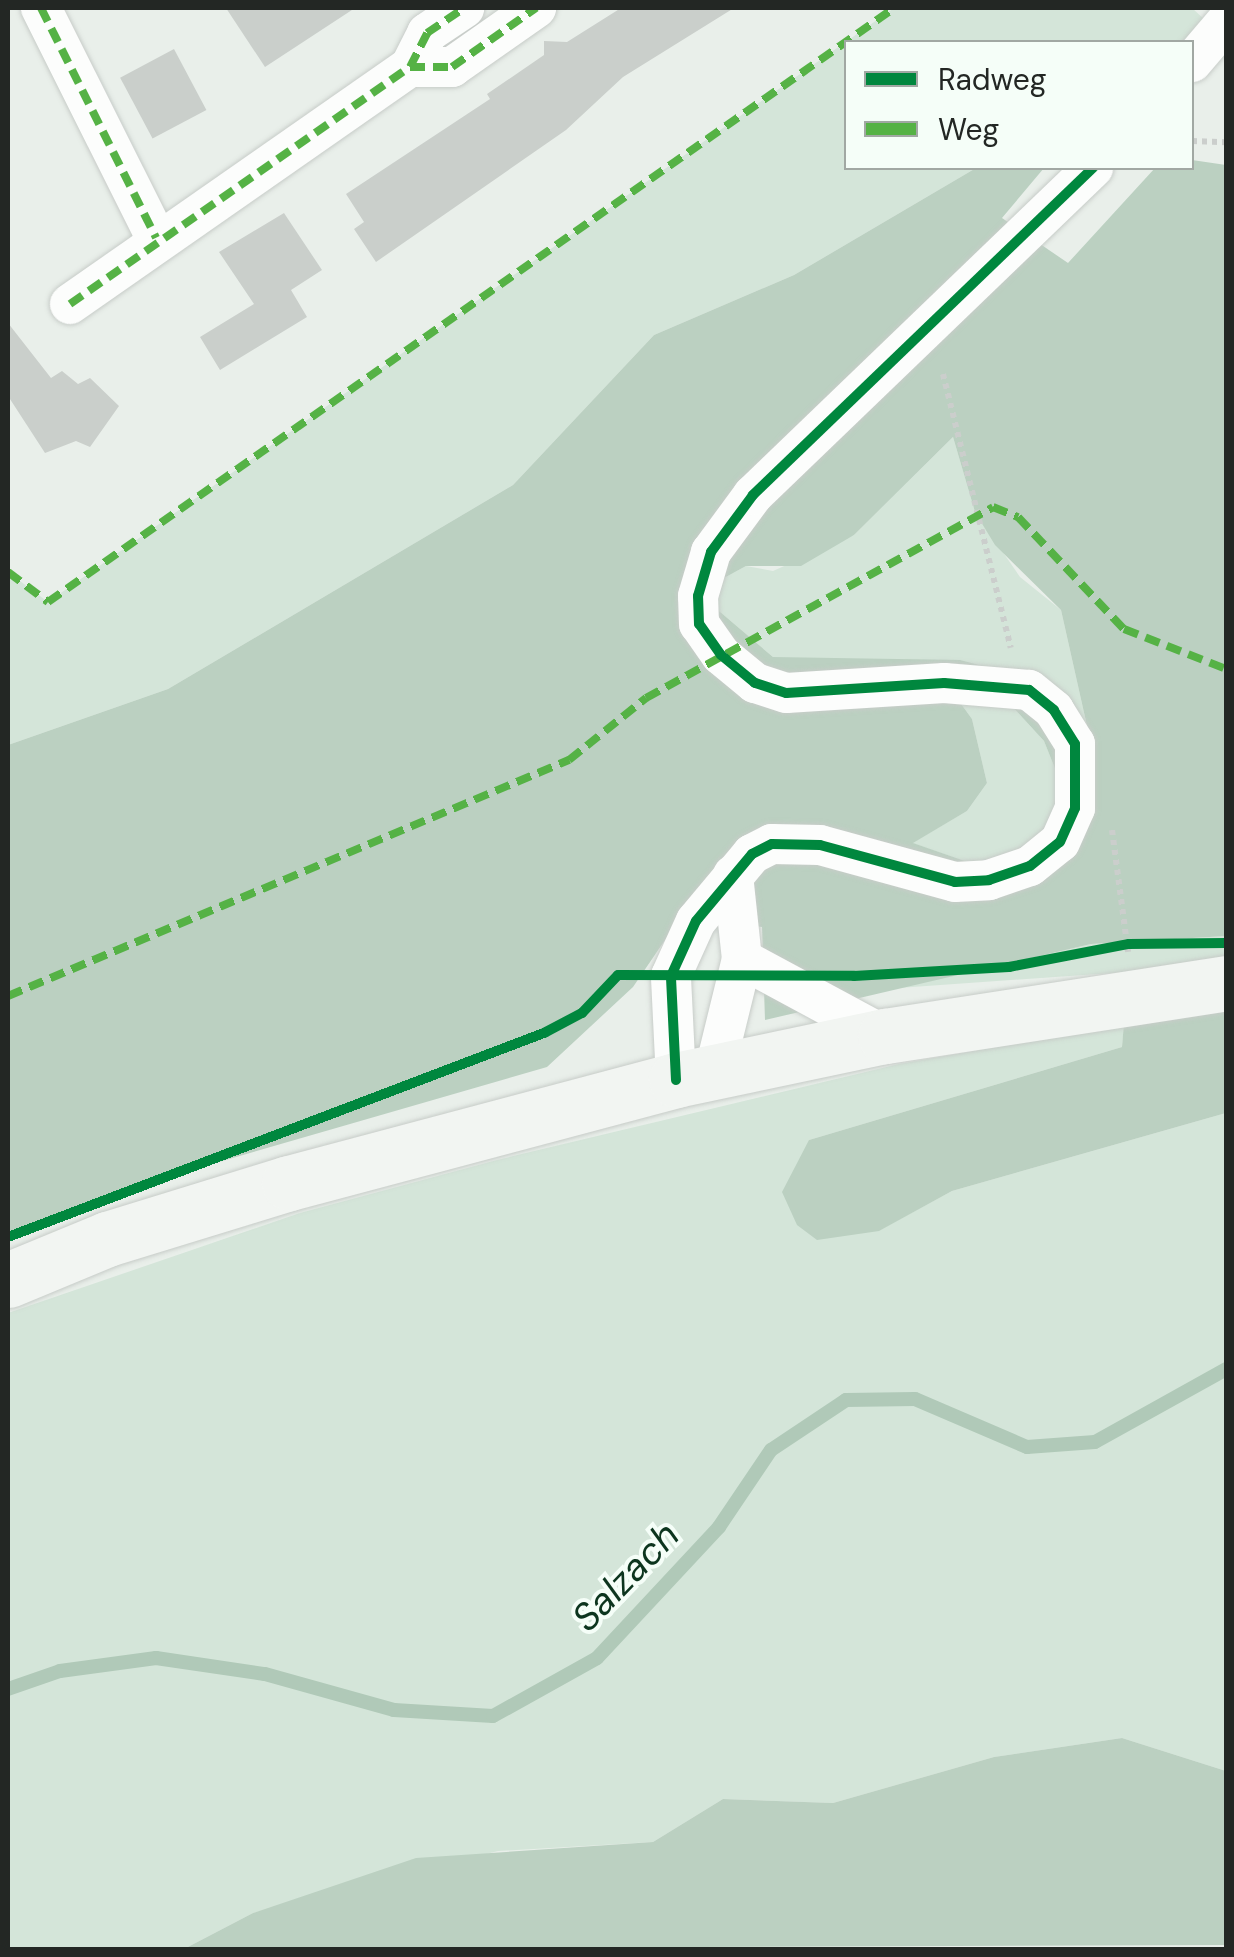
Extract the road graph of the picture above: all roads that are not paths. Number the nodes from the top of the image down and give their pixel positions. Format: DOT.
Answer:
graph roads {
  1 [pos="41,8"];
  2 [pos="464,8"];
  3 [pos="536,8"];
  4 [pos="1224,33"];
  5 [pos="1194,60"];
  6 [pos="410,67"];
  7 [pos="1091,170"];
  8 [pos="156,238"];
  9 [pos="70,304"];
  10 [pos="734,875"];
  11 [pos="742,959"];
  12 [pos="1226,983"];
  13 [pos="885,1036"];
  14 [pos="695,1077"];
  15 [pos="8,1280"];
  1 -- 8 [label="street"];
  2 -- 6 [label="street"];
  3 -- 6 [label="street"];
  4 -- 5 [label="street"];
  6 -- 8 [label="street"];
  7 -- 10 [label="street"];
  8 -- 9 [label="street"];
  10 -- 11 [label="street"];
  10 -- 14 [label="street"];
  11 -- 13 [label="street"];
  11 -- 14 [label="street"];
  12 -- 13 [label="street"];
  13 -- 14 [label="street"];
  14 -- 15 [label="street"];
}
